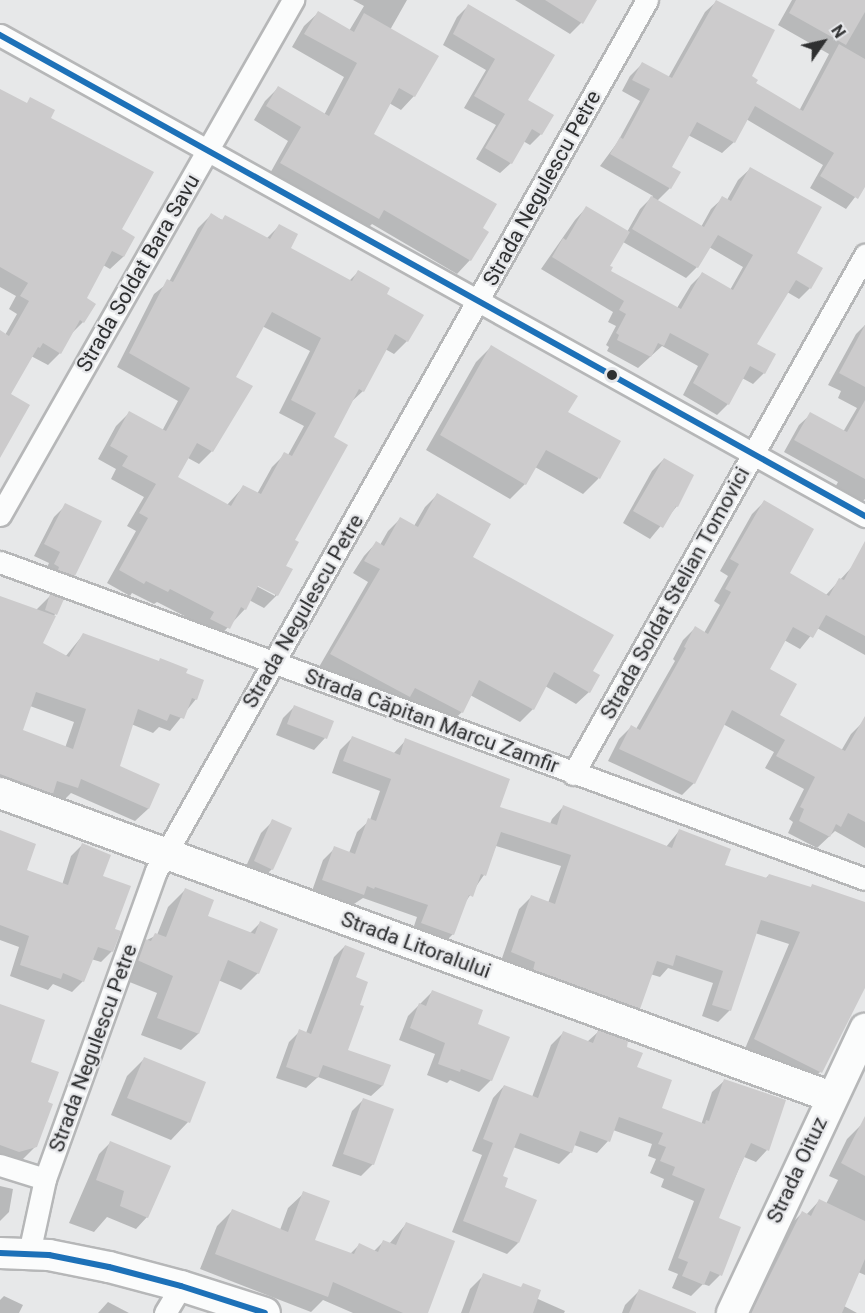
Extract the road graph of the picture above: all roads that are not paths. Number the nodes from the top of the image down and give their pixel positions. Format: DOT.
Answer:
graph roads {
  1 [pos="293,0"];
  2 [pos="647,0"];
  3 [pos="0,35"];
  4 [pos="207,151"];
  5 [pos="865,255"];
  6 [pos="479,302"];
  7 [pos="753,454"];
  8 [pos="0,515"];
  9 [pos="865,516"];
  10 [pos="0,562"];
  11 [pos="274,662"];
  12 [pos="573,774"];
  13 [pos="0,793"];
  14 [pos="166,853"];
  15 [pos="865,879"];
  16 [pos="865,1029"];
  17 [pos="831,1097"];
  18 [pos="0,1165"];
  19 [pos="45,1179"];
  20 [pos="15,1253"];
  21 [pos="181,1286"];
  22 [pos="165,1313"];
  23 [pos="265,1313"];
  24 [pos="732,1313"];
  1 -- 4 [label="street, Strada Soldat Bara Savu"];
  2 -- 6 [label="street, Strada Negulescu Petre"];
  3 -- 4 [label="street"];
  4 -- 6 [label="street"];
  4 -- 8 [label="street, Strada Soldat Bara Savu"];
  5 -- 7 [label="street, Strada Soldat Stelian Tomovici"];
  6 -- 7 [label="street"];
  6 -- 11 [label="street, Strada Negulescu Petre"];
  7 -- 9 [label="street"];
  7 -- 12 [label="street, Strada Soldat Stelian Tomovici"];
  10 -- 11 [label="street, Strada Căpitan Marcu Zamfir"];
  11 -- 12 [label="street, Strada Căpitan Marcu Zamfir"];
  11 -- 14 [label="street, Strada Negulescu Petre"];
  12 -- 15 [label="street, Strada Căpitan Marcu Zamfir"];
  13 -- 14 [label="street, Strada Litoralului"];
  14 -- 17 [label="street, Strada Litoralului"];
  14 -- 19 [label="street, Strada Negulescu Petre"];
  16 -- 17 [label="street, Strada Oituz"];
  17 -- 24 [label="street, Strada Oituz"];
  18 -- 19 [label="street"];
  19 -- 20 [label="street, Strada Negulescu Petre"];
  20 -- 21 [label="street"];
  21 -- 22 [label="street"];
  21 -- 23 [label="street"];
}
